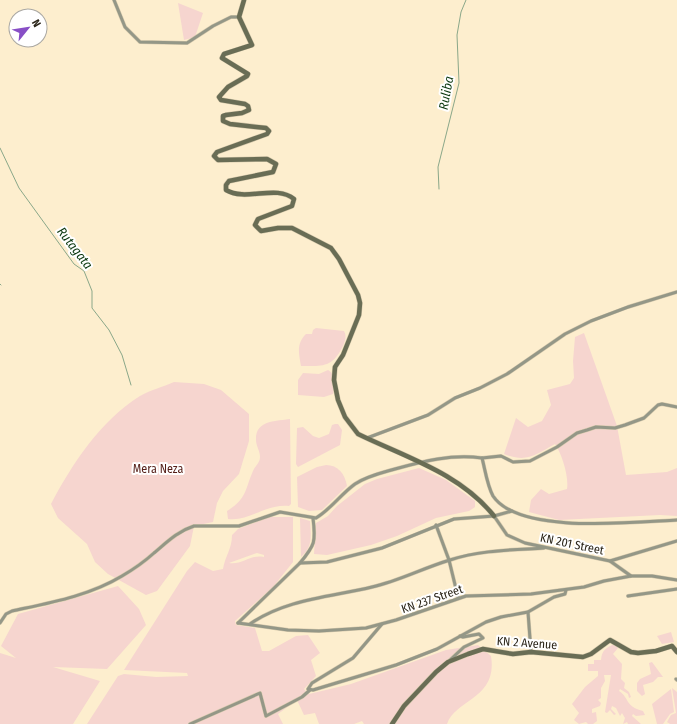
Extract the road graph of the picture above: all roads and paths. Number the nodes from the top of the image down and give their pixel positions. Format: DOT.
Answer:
graph roads {
  1 [pos="114,0"];
  2 [pos="244,0"];
  3 [pos="239,17"];
  4 [pos="677,292"];
  5 [pos="677,407"];
  6 [pos="367,438"];
  7 [pos="482,458"];
  8 [pos="421,461"];
  9 [pos="512,511"];
  10 [pos="494,516"];
  11 [pos="313,518"];
  12 [pos="677,520"];
  13 [pos="436,526"];
  14 [pos="677,541"];
  15 [pos="544,548"];
  16 [pos="449,560"];
  17 [pos="610,561"];
  18 [pos="300,563"];
  19 [pos="631,576"];
  20 [pos="677,580"];
  21 [pos="677,589"];
  22 [pos="566,590"];
  23 [pos="628,596"];
  24 [pos="458,597"];
  25 [pos="528,612"];
  26 [pos="0,623"];
  27 [pos="250,624"];
  28 [pos="382,624"];
  29 [pos="460,636"];
  30 [pos="531,652"];
  31 [pos="677,652"];
  32 [pos="448,662"];
  33 [pos="310,690"];
  34 [pos="190,724"];
  35 [pos="392,724"];
  1 -- 3 [label="street"];
  2 -- 3 [label="street"];
  3 -- 6 [label="street"];
  4 -- 6 [label="street"];
  5 -- 7 [label="street"];
  6 -- 8 [label="street"];
  7 -- 8 [label="street"];
  7 -- 9 [label="street"];
  8 -- 10 [label="street"];
  8 -- 11 [label="street"];
  9 -- 10 [label="street"];
  9 -- 12 [label="street"];
  10 -- 13 [label="street"];
  10 -- 15 [label="street, KN 201 Street"];
  11 -- 18 [label="street"];
  11 -- 26 [label="street"];
  13 -- 16 [label="street"];
  13 -- 18 [label="street"];
  14 -- 17 [label="street"];
  15 -- 16 [label="street"];
  15 -- 17 [label="street, KN 201 Street"];
  16 -- 24 [label="street"];
  16 -- 27 [label="street"];
  17 -- 19 [label="street, KN 201 Street"];
  18 -- 27 [label="street, KN 237 Street"];
  19 -- 20 [label="street"];
  19 -- 22 [label="street, KN 237 Street"];
  21 -- 23 [label="street"];
  22 -- 24 [label="street, KN 237 Street"];
  22 -- 25 [label="street"];
  24 -- 28 [label="street, KN 237 Street"];
  25 -- 29 [label="street"];
  25 -- 30 [label="street"];
  27 -- 28 [label="street, KN 237 Street"];
  28 -- 33 [label="street"];
  29 -- 32 [label="street"];
  29 -- 33 [label="street"];
  30 -- 31 [label="street, KN 2 Avenue"];
  30 -- 32 [label="street, KN 2 Avenue"];
  32 -- 35 [label="street, KN 2 Avenue"];
  33 -- 34 [label="street"];
}
